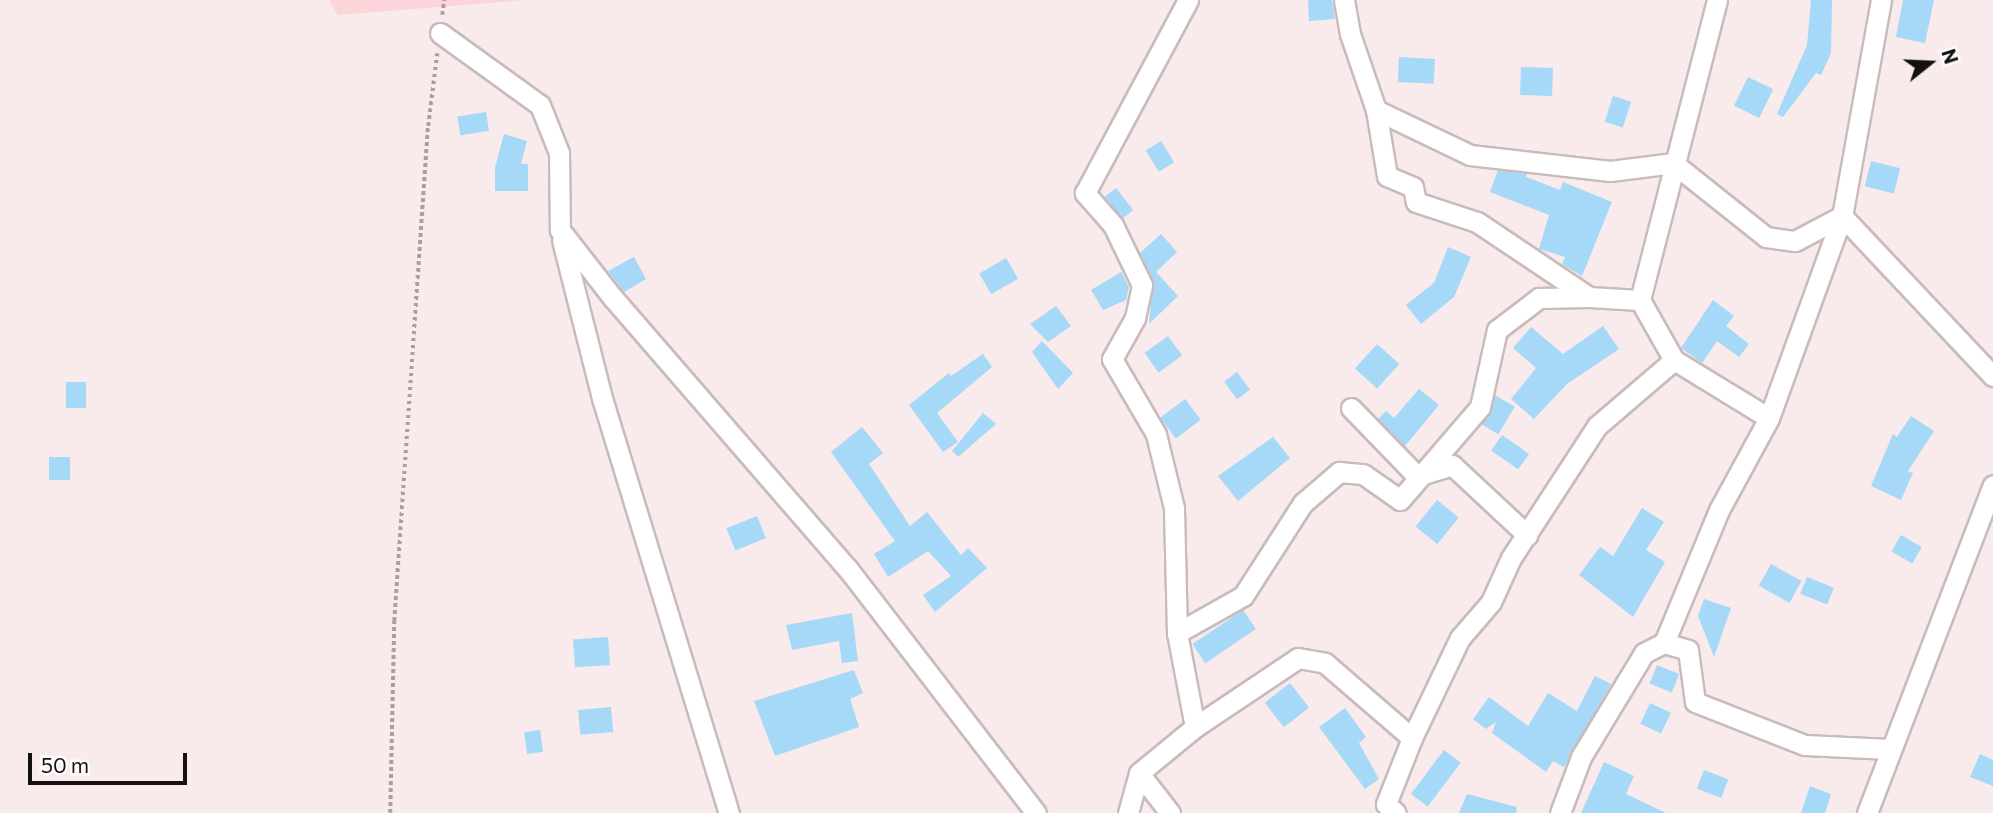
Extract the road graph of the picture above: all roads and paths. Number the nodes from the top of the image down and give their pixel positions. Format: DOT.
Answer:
graph roads {
  1 [pos="444,0"];
  2 [pos="1188,0"];
  3 [pos="1344,0"];
  4 [pos="1717,0"];
  5 [pos="1881,0"];
  6 [pos="440,33"];
  7 [pos="1376,110"];
  8 [pos="1673,163"];
  9 [pos="1842,216"];
  10 [pos="560,230"];
  11 [pos="1590,297"];
  12 [pos="1640,300"];
  13 [pos="1674,360"];
  14 [pos="1993,376"];
  15 [pos="1350,408"];
  16 [pos="1769,418"];
  17 [pos="1417,476"];
  18 [pos="1993,485"];
  19 [pos="1527,535"];
  20 [pos="1177,633"];
  21 [pos="1664,643"];
  22 [pos="1195,727"];
  23 [pos="1412,738"];
  24 [pos="1890,749"];
  25 [pos="1139,773"];
  26 [pos="390,813"];
  27 [pos="729,813"];
  28 [pos="1036,813"];
  29 [pos="1128,813"];
  30 [pos="1170,813"];
  31 [pos="1396,813"];
  32 [pos="1560,813"];
  33 [pos="1867,813"];
  1 -- 6 [label="path"];
  2 -- 20 [label="street"];
  3 -- 7 [label="street"];
  4 -- 8 [label="street"];
  5 -- 9 [label="street"];
  6 -- 10 [label="street"];
  6 -- 26 [label="path"];
  7 -- 8 [label="street"];
  7 -- 11 [label="street"];
  8 -- 9 [label="street"];
  8 -- 12 [label="street"];
  9 -- 14 [label="street"];
  9 -- 16 [label="street"];
  10 -- 27 [label="street"];
  10 -- 28 [label="street"];
  11 -- 12 [label="street"];
  11 -- 17 [label="street"];
  12 -- 13 [label="street"];
  13 -- 16 [label="street"];
  13 -- 19 [label="street"];
  15 -- 17 [label="street"];
  16 -- 21 [label="street"];
  17 -- 19 [label="street"];
  17 -- 20 [label="street"];
  18 -- 24 [label="street"];
  19 -- 23 [label="street"];
  20 -- 22 [label="street"];
  21 -- 24 [label="street"];
  21 -- 32 [label="street"];
  22 -- 23 [label="street"];
  22 -- 25 [label="street"];
  23 -- 31 [label="street"];
  24 -- 33 [label="street"];
  25 -- 29 [label="street"];
  25 -- 30 [label="street"];
}
